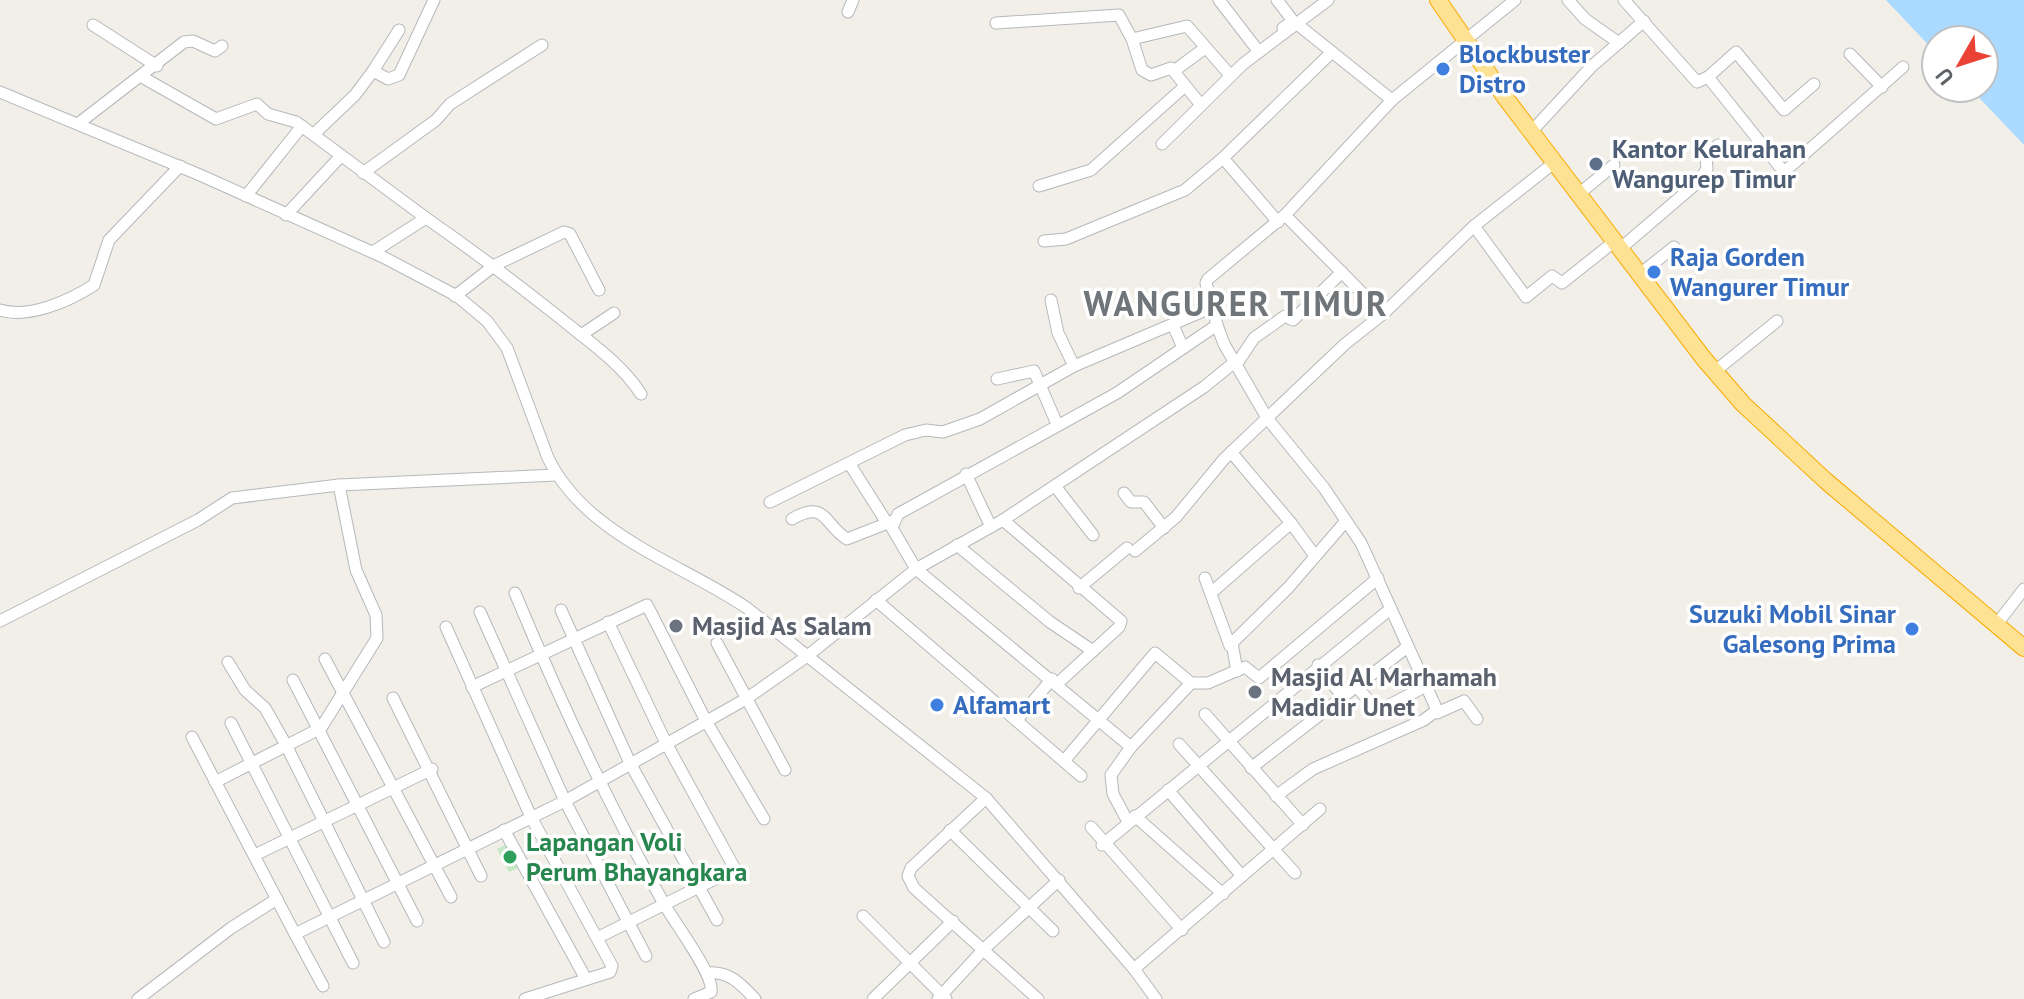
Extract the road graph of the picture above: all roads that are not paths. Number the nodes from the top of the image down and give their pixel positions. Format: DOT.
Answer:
graph roads {
  1 [pos="434,0"];
  2 [pos="853,0"];
  3 [pos="1219,0"];
  4 [pos="1277,0"];
  5 [pos="1328,0"];
  6 [pos="1438,0"];
  7 [pos="1515,0"];
  8 [pos="1568,0"];
  9 [pos="1624,0"];
  10 [pos="848,12"];
  11 [pos="1644,21"];
  12 [pos="996,23"];
  13 [pos="1297,24"];
  14 [pos="93,25"];
  15 [pos="399,30"];
  16 [pos="1132,39"];
  17 [pos="1466,42"];
  18 [pos="1619,43"];
  19 [pos="542,45"];
  20 [pos="222,46"];
  21 [pos="1205,48"];
  22 [pos="1258,50"];
  23 [pos="1332,52"];
  24 [pos="1850,54"];
  25 [pos="157,66"];
  26 [pos="1903,67"];
  27 [pos="373,71"];
  28 [pos="1174,71"];
  29 [pos="1230,75"];
  30 [pos="142,77"];
  31 [pos="1708,77"];
  32 [pos="1814,84"];
  33 [pos="1184,87"];
  34 [pos="1882,87"];
  35 [pos="0,92"];
  36 [pos="1392,100"];
  37 [pos="1201,105"];
  38 [pos="79,123"];
  39 [pos="302,126"];
  40 [pos="1531,132"];
  41 [pos="314,134"];
  42 [pos="1162,144"];
  43 [pos="1718,145"];
  44 [pos="340,157"];
  45 [pos="1223,158"];
  46 [pos="1555,162"];
  47 [pos="1614,165"];
  48 [pos="180,166"];
  49 [pos="363,173"];
  50 [pos="1039,186"];
  51 [pos="1580,193"];
  52 [pos="246,196"];
  53 [pos="286,215"];
  54 [pos="426,218"];
  55 [pos="1281,218"];
  56 [pos="1474,226"];
  57 [pos="1044,241"];
  58 [pos="1618,245"];
  59 [pos="1674,247"];
  60 [pos="373,252"];
  61 [pos="495,265"];
  62 [pos="1342,272"];
  63 [pos="1640,274"];
  64 [pos="599,290"];
  65 [pos="455,296"];
  66 [pos="1051,300"];
  67 [pos="1213,307"];
  68 [pos="0,310"];
  69 [pos="614,313"];
  70 [pos="1383,314"];
  71 [pos="1777,321"];
  72 [pos="1173,325"];
  73 [pos="1217,325"];
  74 [pos="581,335"];
  75 [pos="1183,348"];
  76 [pos="1236,365"];
  77 [pos="1074,366"];
  78 [pos="1714,372"];
  79 [pos="997,379"];
  80 [pos="1040,387"];
  81 [pos="641,394"];
  82 [pos="1267,418"];
  83 [pos="1057,424"];
  84 [pos="1231,452"];
  85 [pos="849,463"];
  86 [pos="966,474"];
  87 [pos="556,475"];
  88 [pos="339,485"];
  89 [pos="1055,486"];
  90 [pos="1124,493"];
  91 [pos="770,502"];
  92 [pos="792,519"];
  93 [pos="890,522"];
  94 [pos="1345,522"];
  95 [pos="1291,523"];
  96 [pos="997,524"];
  97 [pos="1164,528"];
  98 [pos="1093,535"];
  99 [pos="957,545"];
  100 [pos="1315,556"];
  101 [pos="916,569"];
  102 [pos="1205,578"];
  103 [pos="1378,578"];
  104 [pos="1079,588"];
  105 [pos="2024,589"];
  106 [pos="515,593"];
  107 [pos="1211,593"];
  108 [pos="876,600"];
  109 [pos="561,610"];
  110 [pos="1389,610"];
  111 [pos="480,612"];
  112 [pos="0,621"];
  113 [pos="608,622"];
  114 [pos="1996,625"];
  115 [pos="446,627"];
  116 [pos="573,639"];
  117 [pos="717,643"];
  118 [pos="1230,646"];
  119 [pos="1406,648"];
  120 [pos="2024,648"];
  121 [pos="1093,651"];
  122 [pos="541,655"];
  123 [pos="806,657"];
  124 [pos="325,659"];
  125 [pos="228,662"];
  126 [pos="1318,665"];
  127 [pos="507,671"];
  128 [pos="1237,671"];
  129 [pos="293,680"];
  130 [pos="1055,682"];
  131 [pos="1191,683"];
  132 [pos="1356,686"];
  133 [pos="1426,686"];
  134 [pos="472,687"];
  135 [pos="343,688"];
  136 [pos="1342,696"];
  137 [pos="393,698"];
  138 [pos="746,699"];
  139 [pos="1437,713"];
  140 [pos="1205,714"];
  141 [pos="1097,719"];
  142 [pos="1477,719"];
  143 [pos="1017,720"];
  144 [pos="706,721"];
  145 [pos="231,723"];
  146 [pos="321,728"];
  147 [pos="192,737"];
  148 [pos="1228,740"];
  149 [pos="666,743"];
  150 [pos="1179,744"];
  151 [pos="286,745"];
  152 [pos="1131,747"];
  153 [pos="1064,761"];
  154 [pos="250,763"];
  155 [pos="630,763"];
  156 [pos="1199,767"];
  157 [pos="1251,768"];
  158 [pos="432,769"];
  159 [pos="785,770"];
  160 [pos="1081,776"];
  161 [pos="215,782"];
  162 [pos="598,782"];
  163 [pos="394,787"];
  164 [pos="1168,790"];
  165 [pos="1276,796"];
  166 [pos="986,798"];
  167 [pos="565,801"];
  168 [pos="358,804"];
  169 [pos="1320,809"];
  170 [pos="531,817"];
  171 [pos="764,819"];
  172 [pos="1132,819"];
  173 [pos="323,822"];
  174 [pos="1303,825"];
  175 [pos="1091,827"];
  176 [pos="504,830"];
  177 [pos="950,830"];
  178 [pos="290,837"];
  179 [pos="1102,845"];
  180 [pos="468,847"];
  181 [pos="1274,852"];
  182 [pos="255,855"];
  183 [pos="433,863"];
  184 [pos="1295,873"];
  185 [pos="481,876"];
  186 [pos="1242,876"];
  187 [pos="1059,880"];
  188 [pos="396,882"];
  189 [pos="700,887"];
  190 [pos="1223,894"];
  191 [pos="451,897"];
  192 [pos="277,899"];
  193 [pos="362,899"];
  194 [pos="664,904"];
  195 [pos="1031,905"];
  196 [pos="863,916"];
  197 [pos="328,918"];
  198 [pos="717,920"];
  199 [pos="417,921"];
  200 [pos="953,921"];
  201 [pos="630,923"];
  202 [pos="1182,930"];
  203 [pos="1053,931"];
  204 [pos="295,934"];
  205 [pos="599,937"];
  206 [pos="384,942"];
  207 [pos="984,949"];
  208 [pos="646,956"];
  209 [pos="909,962"];
  210 [pos="353,963"];
  211 [pos="1134,969"];
  212 [pos="707,973"];
  213 [pos="586,979"];
  214 [pos="323,986"];
  215 [pos="712,995"];
  216 [pos="942,998"];
  217 [pos="138,999"];
  218 [pos="525,999"];
  219 [pos="694,999"];
  220 [pos="755,999"];
  221 [pos="873,999"];
  222 [pos="1038,999"];
  223 [pos="1156,999"];
  1 -- 27 [label="street"];
  2 -- 10 [label="street"];
  3 -- 22 [label="street"];
  4 -- 22 [label="street"];
  5 -- 13 [label="street"];
  6 -- 17 [label="highway"];
  7 -- 17 [label="street"];
  8 -- 18 [label="street"];
  9 -- 11 [label="street"];
  11 -- 18 [label="street"];
  11 -- 31 [label="street"];
  12 -- 16 [label="street"];
  13 -- 22 [label="street"];
  13 -- 23 [label="street"];
  14 -- 25 [label="street"];
  15 -- 27 [label="street"];
  16 -- 21 [label="street"];
  16 -- 28 [label="street"];
  17 -- 36 [label="street"];
  17 -- 40 [label="highway"];
  18 -- 40 [label="street"];
  19 -- 49 [label="street"];
  20 -- 25 [label="street"];
  21 -- 28 [label="street"];
  21 -- 29 [label="street"];
  22 -- 29 [label="street"];
  23 -- 36 [label="street"];
  23 -- 45 [label="street"];
  24 -- 34 [label="street"];
  25 -- 30 [label="street"];
  26 -- 34 [label="street"];
  27 -- 41 [label="street"];
  28 -- 33 [label="street"];
  29 -- 37 [label="street"];
  30 -- 38 [label="street"];
  30 -- 39 [label="street"];
  31 -- 32 [label="street"];
  31 -- 34 [label="street"];
  33 -- 37 [label="street"];
  33 -- 50 [label="street"];
  35 -- 38 [label="street"];
  36 -- 55 [label="street"];
  37 -- 42 [label="street"];
  38 -- 48 [label="street"];
  39 -- 41 [label="street"];
  39 -- 52 [label="street"];
  40 -- 46 [label="highway"];
  41 -- 44 [label="street"];
  43 -- 58 [label="street"];
  44 -- 49 [label="street"];
  44 -- 53 [label="street"];
  45 -- 55 [label="street"];
  45 -- 57 [label="street"];
  46 -- 51 [label="highway"];
  46 -- 56 [label="street"];
  47 -- 51 [label="street"];
  48 -- 52 [label="street"];
  48 -- 68 [label="street"];
  49 -- 54 [label="street"];
  51 -- 58 [label="highway"];
  52 -- 53 [label="street"];
  53 -- 60 [label="street"];
  54 -- 60 [label="street"];
  54 -- 61 [label="street"];
  55 -- 62 [label="street"];
  55 -- 67 [label="street"];
  56 -- 58 [label="street"];
  56 -- 70 [label="street"];
  58 -- 63 [label="highway"];
  59 -- 63 [label="street"];
  60 -- 65 [label="street"];
  61 -- 64 [label="street"];
  61 -- 65 [label="street"];
  61 -- 74 [label="street"];
  62 -- 70 [label="street"];
  62 -- 76 [label="street"];
  63 -- 78 [label="highway"];
  65 -- 87 [label="street"];
  66 -- 77 [label="street"];
  67 -- 72 [label="street"];
  67 -- 73 [label="street"];
  69 -- 74 [label="street"];
  70 -- 82 [label="street"];
  71 -- 78 [label="street"];
  72 -- 75 [label="street"];
  72 -- 77 [label="street"];
  73 -- 75 [label="street"];
  73 -- 76 [label="street"];
  74 -- 81 [label="street"];
  75 -- 83 [label="street"];
  76 -- 82 [label="street"];
  76 -- 89 [label="street"];
  77 -- 80 [label="street"];
  78 -- 114 [label="highway"];
  79 -- 80 [label="street"];
  80 -- 83 [label="street"];
  80 -- 85 [label="street"];
  82 -- 84 [label="street"];
  82 -- 94 [label="street"];
  83 -- 86 [label="street"];
  84 -- 95 [label="street"];
  84 -- 97 [label="street"];
  85 -- 91 [label="street"];
  85 -- 93 [label="street"];
  86 -- 93 [label="street"];
  86 -- 96 [label="street"];
  87 -- 88 [label="street"];
  87 -- 123 [label="street"];
  88 -- 112 [label="street"];
  88 -- 135 [label="street"];
  89 -- 96 [label="street"];
  89 -- 98 [label="street"];
  90 -- 97 [label="street"];
  92 -- 93 [label="street"];
  93 -- 101 [label="street"];
  94 -- 100 [label="street"];
  94 -- 103 [label="street"];
  95 -- 100 [label="street"];
  95 -- 107 [label="street"];
  96 -- 99 [label="street"];
  96 -- 104 [label="street"];
  97 -- 104 [label="street"];
  99 -- 101 [label="street"];
  99 -- 121 [label="street"];
  100 -- 118 [label="street"];
  101 -- 108 [label="street"];
  101 -- 130 [label="street"];
  102 -- 107 [label="street"];
  103 -- 110 [label="street"];
  103 -- 128 [label="street"];
  104 -- 121 [label="street"];
  105 -- 114 [label="street"];
  106 -- 122 [label="street"];
  107 -- 118 [label="street"];
  108 -- 123 [label="street"];
  108 -- 143 [label="street"];
  109 -- 116 [label="street"];
  110 -- 119 [label="street"];
  110 -- 126 [label="street"];
  111 -- 127 [label="street"];
  113 -- 116 [label="street"];
  113 -- 144 [label="street"];
  113 -- 149 [label="street"];
  114 -- 120 [label="highway"];
  115 -- 134 [label="street"];
  116 -- 122 [label="street"];
  116 -- 155 [label="street"];
  117 -- 138 [label="street"];
  118 -- 128 [label="street"];
  119 -- 132 [label="street"];
  119 -- 133 [label="street"];
  121 -- 130 [label="street"];
  122 -- 127 [label="street"];
  122 -- 162 [label="street"];
  123 -- 138 [label="street"];
  123 -- 166 [label="street"];
  124 -- 135 [label="street"];
  125 -- 151 [label="street"];
  126 -- 136 [label="street"];
  126 -- 148 [label="street"];
  127 -- 134 [label="street"];
  127 -- 167 [label="street"];
  128 -- 131 [label="street"];
  129 -- 146 [label="street"];
  130 -- 141 [label="street"];
  130 -- 143 [label="street"];
  131 -- 141 [label="street"];
  131 -- 152 [label="street"];
  132 -- 133 [label="street"];
  132 -- 136 [label="street"];
  133 -- 139 [label="street"];
  134 -- 170 [label="street"];
  135 -- 146 [label="street"];
  135 -- 163 [label="street"];
  136 -- 157 [label="street"];
  137 -- 158 [label="street"];
  138 -- 144 [label="street"];
  138 -- 159 [label="street"];
  139 -- 142 [label="street"];
  139 -- 165 [label="street"];
  140 -- 148 [label="street"];
  141 -- 152 [label="street"];
  141 -- 153 [label="street"];
  143 -- 153 [label="street"];
  144 -- 149 [label="street"];
  144 -- 171 [label="street"];
  145 -- 154 [label="street"];
  146 -- 151 [label="street"];
  146 -- 168 [label="street"];
  147 -- 161 [label="street"];
  148 -- 156 [label="street"];
  148 -- 157 [label="street"];
  149 -- 155 [label="street"];
  149 -- 189 [label="street"];
  150 -- 156 [label="street"];
  151 -- 154 [label="street"];
  151 -- 173 [label="street"];
  152 -- 172 [label="street"];
  153 -- 160 [label="street"];
  154 -- 161 [label="street"];
  154 -- 178 [label="street"];
  155 -- 162 [label="street"];
  155 -- 189 [label="street"];
  156 -- 164 [label="street"];
  156 -- 181 [label="street"];
  157 -- 165 [label="street"];
  158 -- 163 [label="street"];
  158 -- 180 [label="street"];
  161 -- 182 [label="street"];
  162 -- 167 [label="street"];
  162 -- 194 [label="street"];
  163 -- 168 [label="street"];
  163 -- 183 [label="street"];
  164 -- 172 [label="street"];
  164 -- 186 [label="street"];
  165 -- 174 [label="street"];
  166 -- 177 [label="street"];
  166 -- 187 [label="street"];
  167 -- 170 [label="street"];
  167 -- 201 [label="street"];
  168 -- 173 [label="street"];
  168 -- 188 [label="street"];
  169 -- 174 [label="street"];
  170 -- 176 [label="street"];
  170 -- 205 [label="street"];
  172 -- 179 [label="street"];
  172 -- 190 [label="street"];
  173 -- 178 [label="street"];
  173 -- 193 [label="street"];
  174 -- 181 [label="street"];
  175 -- 179 [label="street"];
  176 -- 180 [label="street"];
  176 -- 213 [label="street"];
  177 -- 195 [label="street"];
  177 -- 200 [label="street"];
  178 -- 182 [label="street"];
  178 -- 197 [label="street"];
  179 -- 202 [label="street"];
  180 -- 183 [label="street"];
  180 -- 185 [label="street"];
  181 -- 184 [label="street"];
  181 -- 186 [label="street"];
  182 -- 192 [label="street"];
  183 -- 188 [label="street"];
  183 -- 191 [label="street"];
  186 -- 190 [label="street"];
  187 -- 195 [label="street"];
  187 -- 211 [label="street"];
  188 -- 193 [label="street"];
  188 -- 199 [label="street"];
  189 -- 194 [label="street"];
  189 -- 198 [label="street"];
  190 -- 202 [label="street"];
  192 -- 204 [label="street"];
  192 -- 217 [label="street"];
  193 -- 197 [label="street"];
  193 -- 206 [label="street"];
  194 -- 201 [label="street"];
  194 -- 212 [label="street"];
  195 -- 203 [label="street"];
  195 -- 207 [label="street"];
  196 -- 209 [label="street"];
  197 -- 204 [label="street"];
  197 -- 210 [label="street"];
  200 -- 207 [label="street"];
  200 -- 209 [label="street"];
  201 -- 205 [label="street"];
  201 -- 208 [label="street"];
  202 -- 211 [label="street"];
  204 -- 214 [label="street"];
  205 -- 213 [label="street"];
  207 -- 216 [label="street"];
  207 -- 222 [label="street"];
  209 -- 216 [label="street"];
  209 -- 221 [label="street"];
  211 -- 223 [label="street"];
  212 -- 215 [label="street"];
  212 -- 220 [label="street"];
  213 -- 218 [label="street"];
  215 -- 219 [label="street"];
}
